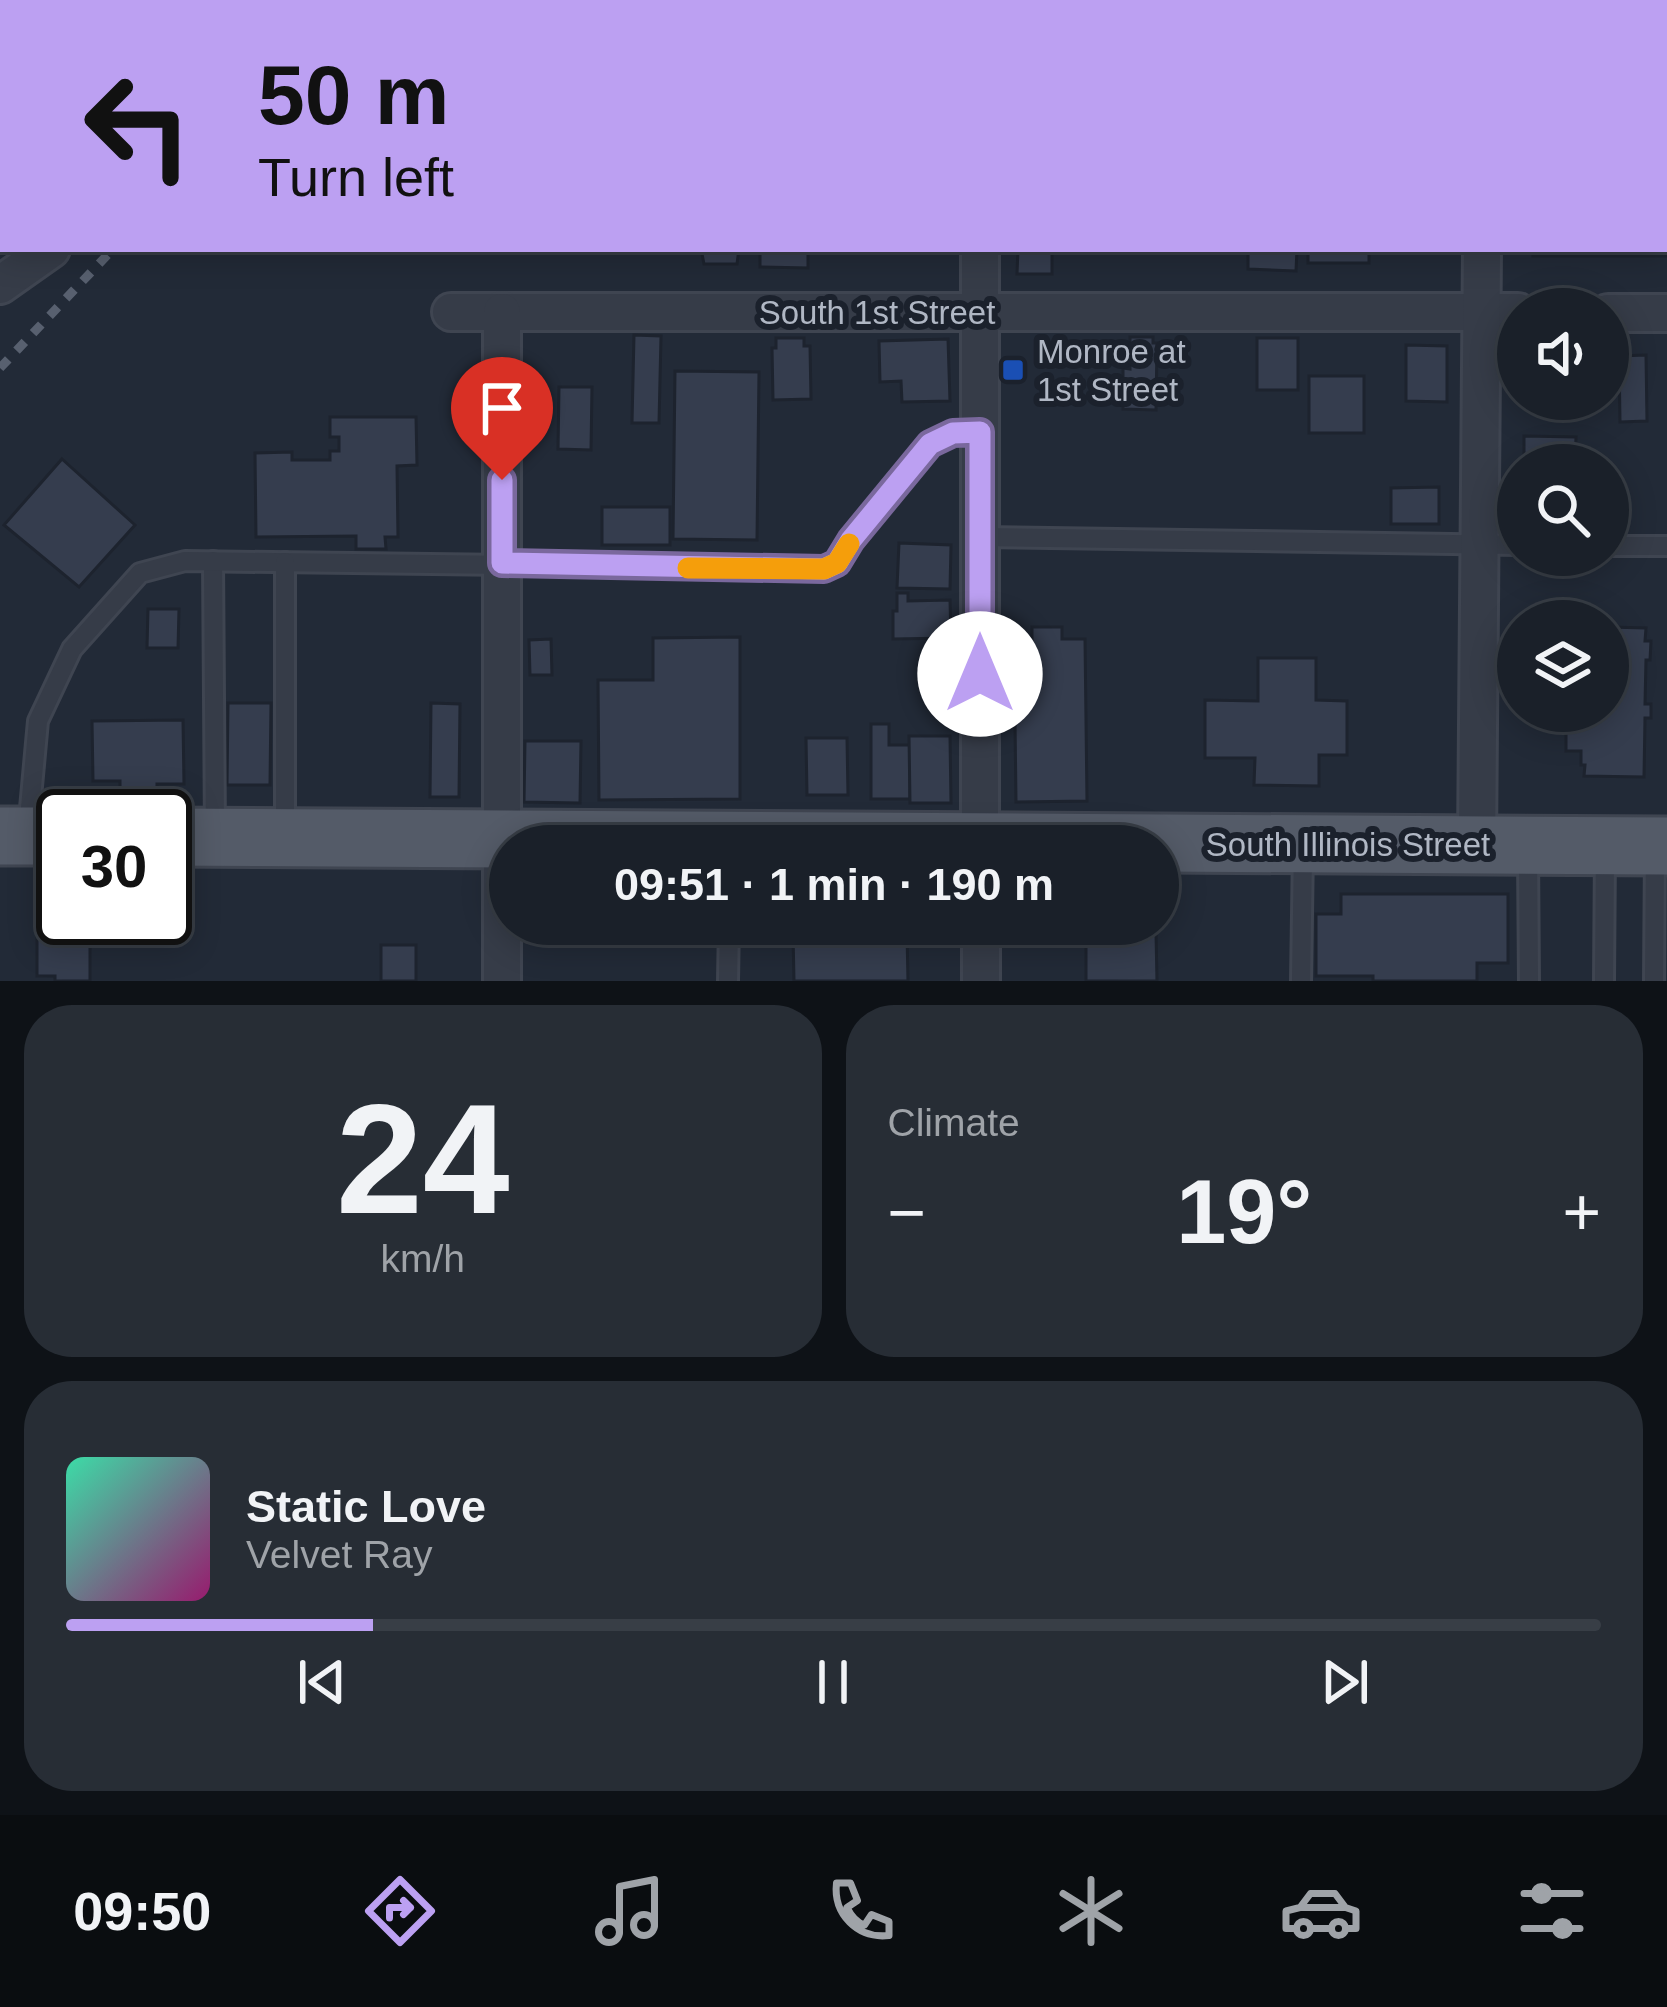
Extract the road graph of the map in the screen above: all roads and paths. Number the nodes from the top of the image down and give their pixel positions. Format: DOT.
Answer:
graph roads {
  1 [pos="45,252"];
  2 [pos="980,252"];
  3 [pos="1483,252"];
  4 [pos="6,272"];
  5 [pos="1497,302"];
  6 [pos="451,312"];
  7 [pos="502,312"];
  8 [pos="980,312"];
  9 [pos="1497,312"];
  10 [pos="1629,313"];
  11 [pos="1667,314"];
  12 [pos="1497,349"];
  13 [pos="980,432"];
  14 [pos="980,537"];
  15 [pos="1481,544"];
  16 [pos="1497,544"];
  17 [pos="1629,546"];
  18 [pos="1667,546"];
  19 [pos="213,561"];
  20 [pos="285,562"];
  21 [pos="502,563"];
  22 [pos="192,824"];
  23 [pos="502,825"];
  24 [pos="980,825"];
  25 [pos="30,836"];
  26 [pos="192,837"];
  27 [pos="285,838"];
  28 [pos="489,839"];
  29 [pos="1179,844"];
  30 [pos="1304,844"];
  31 [pos="1502,845"];
  32 [pos="1643,846"];
  33 [pos="502,945"];
  34 [pos="729,945"];
  35 [pos="981,945"];
  36 [pos="502,981"];
  37 [pos="728,981"];
  38 [pos="981,981"];
  39 [pos="1301,981"];
  40 [pos="1528,981"];
  41 [pos="1604,981"];
  42 [pos="1654,981"];
  1 -- 4 [label="street"];
  2 -- 8 [label="street"];
  3 -- 5 [label="street"];
  6 -- 7 [label="street, South 1st Street"];
  7 -- 8 [label="street, South 1st Street"];
  7 -- 21 [label="street"];
  8 -- 9 [label="street, South 1st Street"];
  8 -- 13 [label="street"];
  10 -- 11 [label="street"];
  12 -- 15 [label="street"];
  13 -- 14 [label="street"];
  13 -- 21 [label="lane"];
  14 -- 15 [label="lane"];
  14 -- 24 [label="street"];
  15 -- 16 [label="lane"];
  15 -- 31 [label="street"];
  17 -- 18 [label="lane"];
  19 -- 20 [label="lane"];
  19 -- 22 [label="lane"];
  19 -- 25 [label="lane"];
  20 -- 21 [label="lane"];
  20 -- 27 [label="lane"];
  21 -- 23 [label="street"];
  26 -- 27 [label="main road, South Illinois Street"];
  27 -- 28 [label="main road, South Illinois Street"];
  29 -- 30 [label="main road, South Illinois Street"];
  30 -- 31 [label="main road, South Illinois Street"];
  30 -- 39 [label="lane"];
  31 -- 32 [label="main road, South Illinois Street"];
  31 -- 40 [label="lane"];
  32 -- 41 [label="lane"];
  32 -- 42 [label="lane"];
  33 -- 36 [label="street"];
  34 -- 37 [label="lane"];
  35 -- 38 [label="street"];
}
